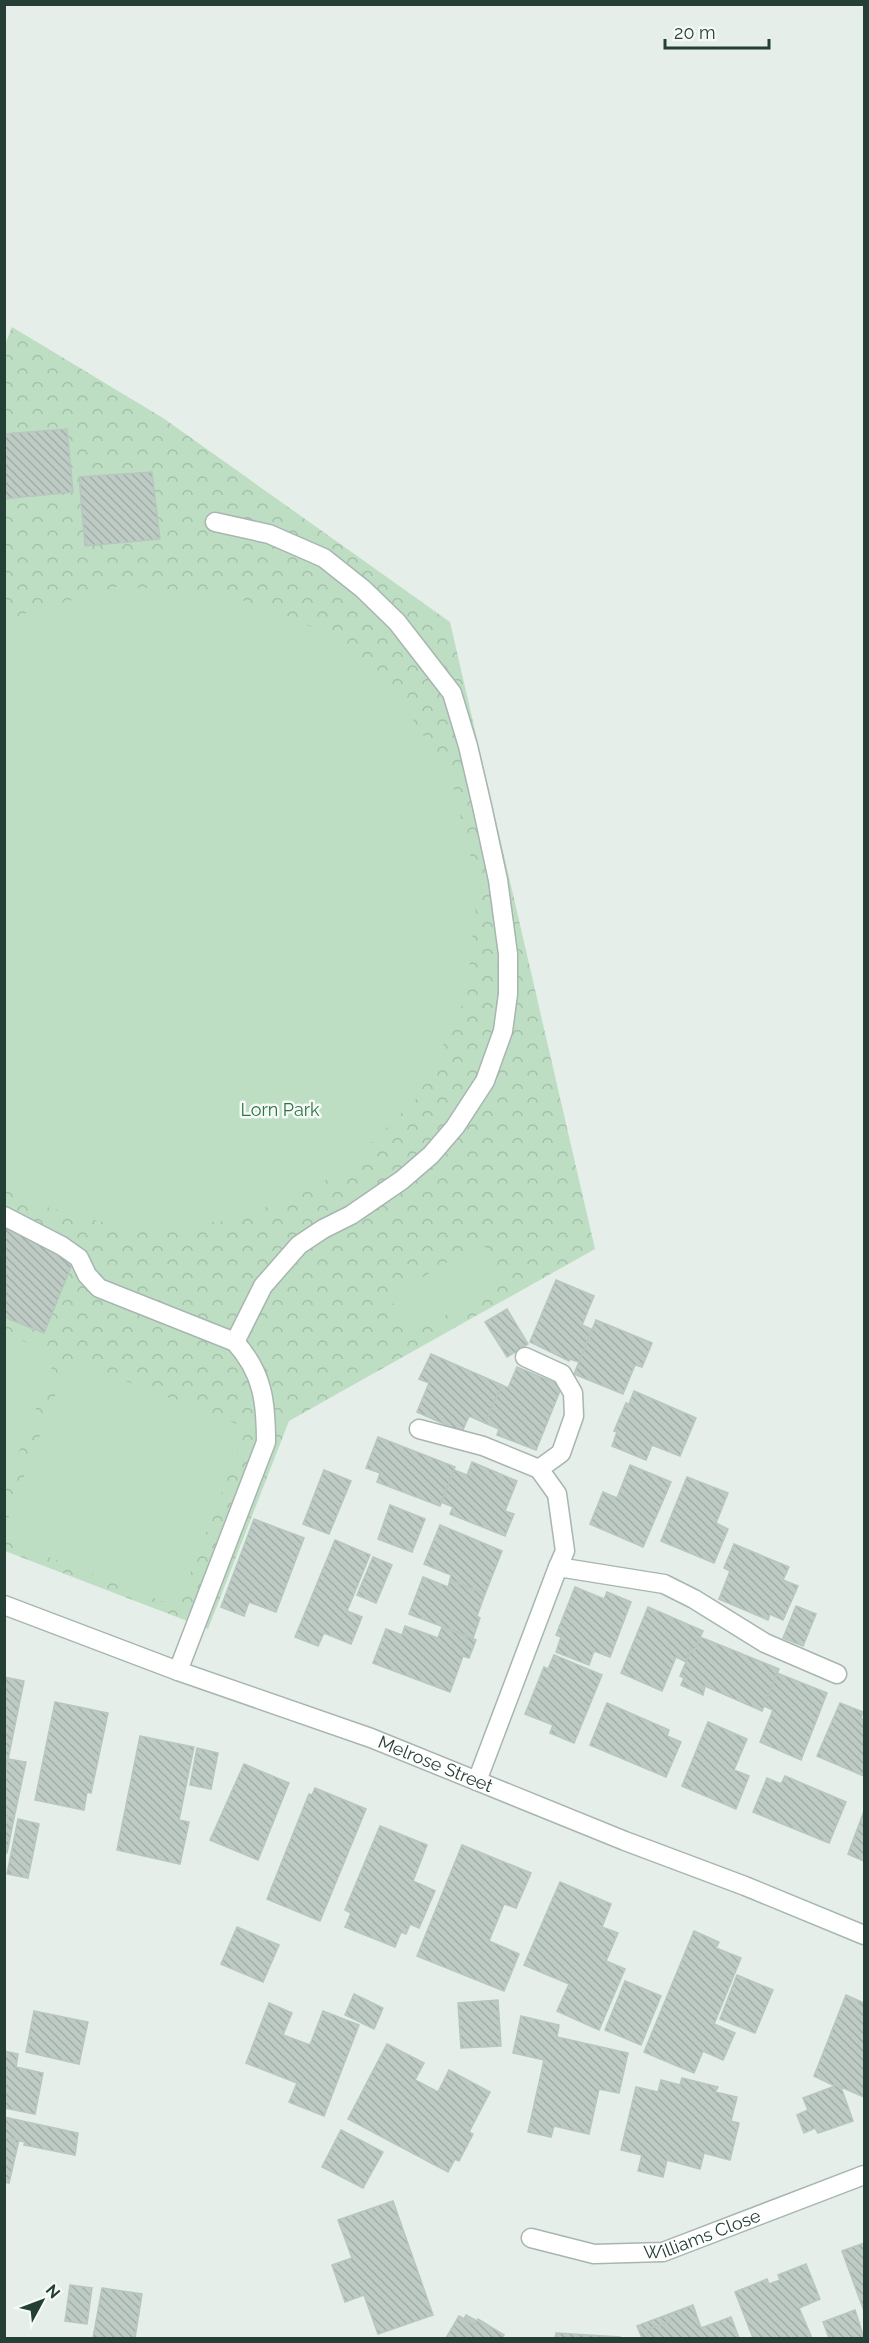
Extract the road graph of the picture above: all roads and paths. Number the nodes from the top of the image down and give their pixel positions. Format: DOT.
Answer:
graph roads {
  1 [pos="215,522"];
  2 [pos="4,1216"];
  3 [pos="235,1342"];
  4 [pos="525,1357"];
  5 [pos="419,1429"];
  6 [pos="539,1469"];
  7 [pos="558,1567"];
  8 [pos="4,1605"];
  9 [pos="178,1671"];
  10 [pos="837,1674"];
  11 [pos="477,1781"];
  12 [pos="864,1935"];
  13 [pos="864,2175"];
  14 [pos="531,2238"];
  1 -- 3 [label="street"];
  2 -- 3 [label="street"];
  3 -- 9 [label="street"];
  4 -- 6 [label="street"];
  5 -- 6 [label="street"];
  6 -- 7 [label="street"];
  7 -- 10 [label="street"];
  7 -- 11 [label="street"];
  8 -- 9 [label="street, Melrose Street"];
  9 -- 11 [label="street, Melrose Street"];
  11 -- 12 [label="street, Melrose Street"];
  13 -- 14 [label="street, Williams Close"];
}
